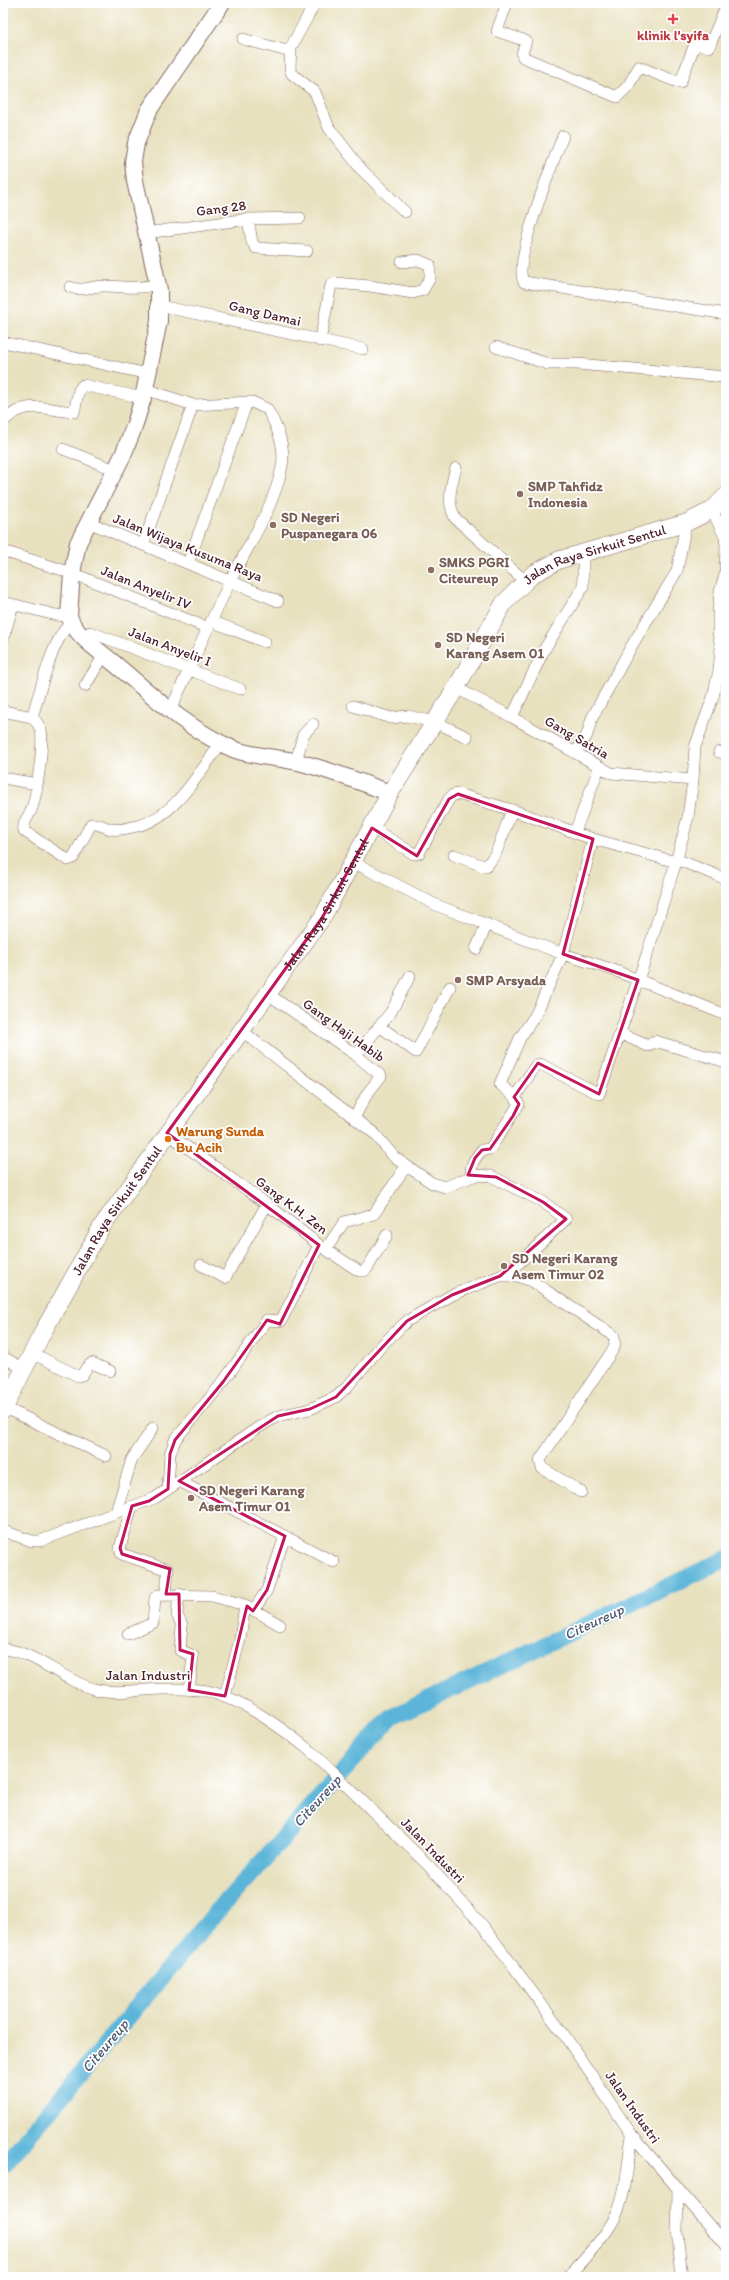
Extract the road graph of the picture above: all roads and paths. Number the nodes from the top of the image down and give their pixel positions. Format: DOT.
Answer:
graph roads {
  1 [pos="222,3"];
  2 [pos="315,3"];
  3 [pos="507,3"];
  4 [pos="726,6"];
  5 [pos="243,39"];
  6 [pos="291,52"];
  7 [pos="563,136"];
  8 [pos="405,212"];
  9 [pos="300,218"];
  10 [pos="248,220"];
  11 [pos="146,233"];
  12 [pos="308,251"];
  13 [pos="402,262"];
  14 [pos="157,284"];
  15 [pos="70,287"];
  16 [pos="160,306"];
  17 [pos="726,314"];
  18 [pos="320,341"];
  19 [pos="3,342"];
  20 [pos="496,347"];
  21 [pos="363,349"];
  22 [pos="726,377"];
  23 [pos="145,387"];
  24 [pos="247,402"];
  25 [pos="192,405"];
  26 [pos="3,422"];
  27 [pos="63,449"];
  28 [pos="456,468"];
  29 [pos="115,470"];
  30 [pos="726,496"];
  31 [pos="712,510"];
  32 [pos="88,522"];
  33 [pos="686,523"];
  34 [pos="143,545"];
  35 [pos="726,546"];
  36 [pos="3,551"];
  37 [pos="583,553"];
  38 [pos="188,563"];
  39 [pos="72,572"];
  40 [pos="725,574"];
  41 [pos="230,580"];
  42 [pos="525,581"];
  43 [pos="278,601"];
  44 [pos="8,604"];
  45 [pos="70,620"];
  46 [pos="210,625"];
  47 [pos="90,632"];
  48 [pos="3,639"];
  49 [pos="265,642"];
  50 [pos="724,648"];
  51 [pos="104,654"];
  52 [pos="189,669"];
  53 [pos="85,686"];
  54 [pos="456,688"];
  55 [pos="240,689"];
  56 [pos="353,706"];
  57 [pos="3,711"];
  58 [pos="170,711"];
  59 [pos="32,717"];
  60 [pos="512,717"];
  61 [pos="435,722"];
  62 [pos="313,724"];
  63 [pos="467,737"];
  64 [pos="221,743"];
  65 [pos="575,752"];
  66 [pos="296,762"];
  67 [pos="599,768"];
  68 [pos="3,778"];
  69 [pos="693,780"];
  70 [pos="37,784"];
  71 [pos="390,794"];
  72 [pos="512,810"];
  73 [pos="372,828"];
  74 [pos="575,832"];
  75 [pos="593,839"];
  76 [pos="454,855"];
  77 [pos="676,861"];
  78 [pos="353,862"];
  79 [pos="726,879"];
  80 [pos="487,924"];
  81 [pos="476,949"];
  82 [pos="563,954"];
  83 [pos="410,976"];
  84 [pos="638,980"];
  85 [pos="450,987"];
  86 [pos="268,994"];
  87 [pos="726,1015"];
  88 [pos="379,1026"];
  89 [pos="242,1031"];
  90 [pos="621,1034"];
  91 [pos="356,1055"];
  92 [pos="726,1062"];
  93 [pos="515,1097"];
  94 [pos="354,1118"];
  95 [pos="167,1133"];
  96 [pos="406,1166"];
  97 [pos="472,1176"];
  98 [pos="267,1204"];
  99 [pos="387,1234"];
  100 [pos="323,1247"];
  101 [pos="201,1265"];
  102 [pos="500,1276"];
  103 [pos="32,1354"];
  104 [pos="3,1357"];
  105 [pos="24,1370"];
  106 [pos="110,1372"];
  107 [pos="3,1408"];
  108 [pos="153,1428"];
  109 [pos="106,1456"];
  110 [pos="179,1481"];
  111 [pos="168,1489"];
  112 [pos="581,1492"];
  113 [pos="132,1506"];
  114 [pos="116,1512"];
  115 [pos="3,1531"];
  116 [pos="285,1536"];
  117 [pos="334,1562"];
  118 [pos="166,1594"];
  119 [pos="178,1594"];
  120 [pos="249,1608"];
  121 [pos="280,1625"];
  122 [pos="128,1634"];
  123 [pos="3,1649"];
  124 [pos="189,1690"];
  125 [pos="225,1696"];
  126 [pos="632,2135"];
  127 [pos="678,2190"];
  128 [pos="726,2245"];
  129 [pos="568,2277"];
  130 [pos="682,2277"];
  1 -- 11 [label="street"];
  2 -- 6 [label="street"];
  3 -- 4 [label="street"];
  5 -- 6 [label="street"];
  6 -- 8 [label="street"];
  7 -- 17 [label="street"];
  9 -- 10 [label="street, Gang 28"];
  10 -- 11 [label="street, Gang 28"];
  10 -- 12 [label="street"];
  11 -- 14 [label="street"];
  13 -- 18 [label="street"];
  14 -- 15 [label="street"];
  14 -- 16 [label="street"];
  16 -- 18 [label="street, Gang Damai"];
  16 -- 23 [label="street"];
  18 -- 21 [label="street, Gang Damai"];
  19 -- 23 [label="street"];
  20 -- 22 [label="street"];
  23 -- 25 [label="street"];
  23 -- 26 [label="street"];
  23 -- 29 [label="street"];
  24 -- 25 [label="street"];
  24 -- 38 [label="street"];
  24 -- 41 [label="street"];
  25 -- 34 [label="street"];
  27 -- 29 [label="street"];
  28 -- 42 [label="street"];
  29 -- 32 [label="street"];
  30 -- 31 [label="main road, Jalan Raya Sirkuit Sentul"];
  31 -- 33 [label="main road, Jalan Raya Sirkuit Sentul"];
  31 -- 35 [label="street"];
  32 -- 34 [label="street, Jalan Wijaya Kusuma Raya"];
  32 -- 39 [label="street"];
  33 -- 37 [label="main road, Jalan Raya Sirkuit Sentul"];
  33 -- 65 [label="street"];
  34 -- 38 [label="street, Jalan Wijaya Kusuma Raya"];
  35 -- 40 [label="street"];
  36 -- 39 [label="street, Jalan Anyelir IV"];
  37 -- 42 [label="main road, Jalan Raya Sirkuit Sentul"];
  37 -- 60 [label="street"];
  38 -- 41 [label="street, Jalan Wijaya Kusuma Raya"];
  39 -- 45 [label="street"];
  39 -- 46 [label="street, Jalan Anyelir IV"];
  40 -- 50 [label="street"];
  41 -- 43 [label="street, Jalan Wijaya Kusuma Raya"];
  41 -- 46 [label="street"];
  42 -- 54 [label="main road, Jalan Raya Sirkuit Sentul"];
  44 -- 45 [label="street"];
  44 -- 48 [label="street"];
  45 -- 51 [label="street"];
  45 -- 59 [label="street"];
  46 -- 49 [label="street, Jalan Anyelir IV"];
  46 -- 52 [label="street"];
  47 -- 52 [label="street, Jalan Anyelir I"];
  50 -- 69 [label="street"];
  51 -- 53 [label="street"];
  51 -- 58 [label="street"];
  52 -- 55 [label="street, Jalan Anyelir I"];
  52 -- 58 [label="street"];
  54 -- 60 [label="street, Gang Satria"];
  54 -- 61 [label="main road, Jalan Raya Sirkuit Sentul"];
  56 -- 61 [label="street"];
  57 -- 59 [label="street"];
  58 -- 64 [label="street"];
  59 -- 70 [label="street"];
  60 -- 65 [label="street, Gang Satria"];
  61 -- 63 [label="street"];
  61 -- 71 [label="main road, Jalan Raya Sirkuit Sentul"];
  62 -- 66 [label="street"];
  64 -- 66 [label="street"];
  64 -- 70 [label="street"];
  65 -- 67 [label="street, Gang Satria"];
  66 -- 71 [label="street"];
  67 -- 69 [label="street, Gang Satria"];
  67 -- 74 [label="street"];
  68 -- 70 [label="street"];
  69 -- 77 [label="street"];
  71 -- 73 [label="main road, Jalan Raya Sirkuit Sentul"];
  72 -- 73 [label="street"];
  72 -- 74 [label="street"];
  72 -- 76 [label="street"];
  73 -- 78 [label="main road, Jalan Raya Sirkuit Sentul"];
  74 -- 75 [label="street"];
  75 -- 77 [label="street"];
  75 -- 82 [label="street"];
  77 -- 79 [label="street"];
  77 -- 84 [label="street"];
  78 -- 80 [label="street"];
  78 -- 86 [label="main road, Jalan Raya Sirkuit Sentul"];
  80 -- 81 [label="street"];
  80 -- 82 [label="street"];
  82 -- 84 [label="street"];
  82 -- 93 [label="street"];
  83 -- 88 [label="street"];
  84 -- 87 [label="street"];
  84 -- 90 [label="street"];
  85 -- 88 [label="street"];
  86 -- 89 [label="main road, Jalan Raya Sirkuit Sentul"];
  86 -- 91 [label="street, Gang Haji Habib"];
  88 -- 91 [label="street"];
  89 -- 94 [label="street"];
  89 -- 95 [label="main road, Jalan Raya Sirkuit Sentul"];
  90 -- 92 [label="street"];
  90 -- 93 [label="street"];
  91 -- 94 [label="street, Gang Haji Habib"];
  93 -- 97 [label="street"];
  94 -- 96 [label="street"];
  95 -- 98 [label="street, Gang K.H. Zen"];
  95 -- 103 [label="main road, Jalan Raya Sirkuit Sentul"];
  96 -- 97 [label="street"];
  96 -- 100 [label="street"];
  97 -- 102 [label="street"];
  98 -- 100 [label="street, Gang K.H. Zen"];
  98 -- 101 [label="street"];
  99 -- 100 [label="street, Gang K.H. Zen"];
  100 -- 111 [label="street"];
  102 -- 110 [label="street"];
  102 -- 112 [label="street"];
  103 -- 105 [label="main road, Jalan Raya Sirkuit Sentul"];
  103 -- 106 [label="street"];
  104 -- 105 [label="street"];
  105 -- 107 [label="main road, Jalan Raya Sirkuit Sentul"];
  107 -- 109 [label="street"];
  108 -- 114 [label="street"];
  110 -- 111 [label="street"];
  110 -- 116 [label="street"];
  111 -- 113 [label="street"];
  113 -- 114 [label="street"];
  113 -- 118 [label="street"];
  114 -- 115 [label="street"];
  116 -- 117 [label="street"];
  116 -- 120 [label="street"];
  118 -- 119 [label="street"];
  118 -- 122 [label="street"];
  119 -- 120 [label="street"];
  119 -- 124 [label="street"];
  120 -- 121 [label="street"];
  120 -- 125 [label="street"];
  123 -- 124 [label="street, Jalan Industri"];
  124 -- 125 [label="street, Jalan Industri"];
  125 -- 126 [label="street, Jalan Industri"];
  126 -- 127 [label="street, Jalan Industri"];
  126 -- 129 [label="street"];
  127 -- 128 [label="street, Jalan Industri"];
  127 -- 130 [label="street"];
}
